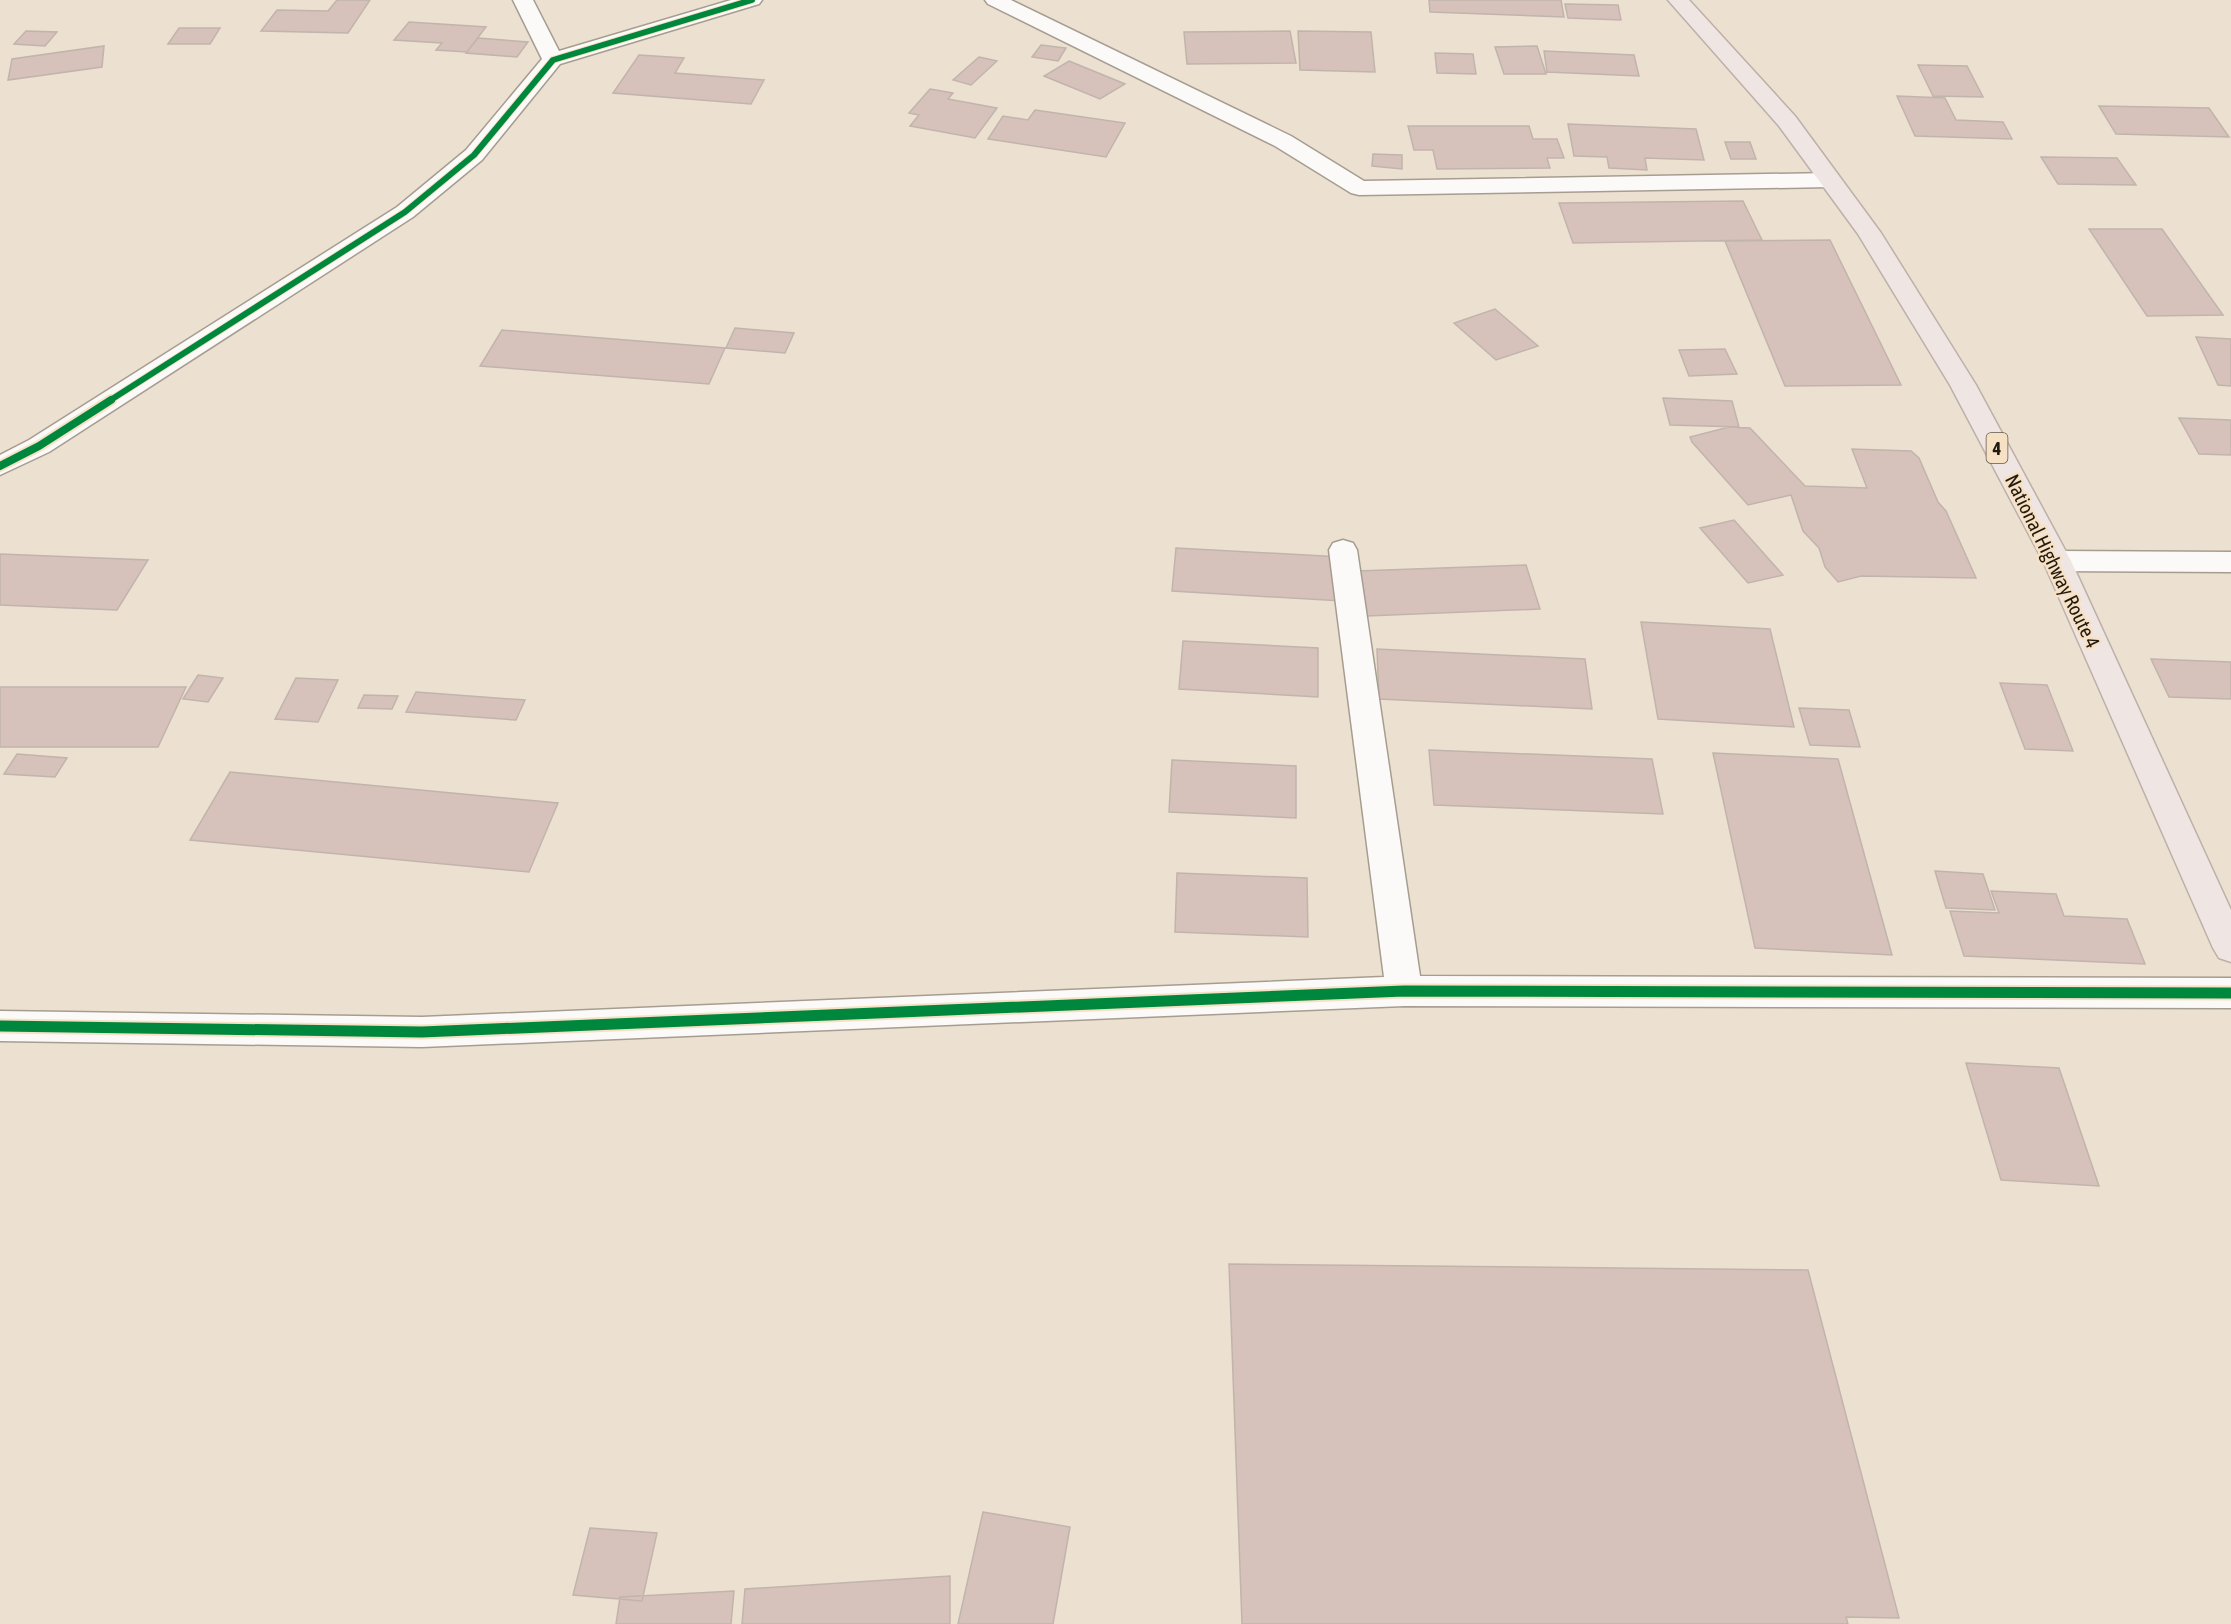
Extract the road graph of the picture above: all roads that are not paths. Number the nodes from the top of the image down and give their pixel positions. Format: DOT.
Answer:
graph roads {
  1 [pos="523,0"];
  2 [pos="752,0"];
  3 [pos="995,0"];
  4 [pos="1678,0"];
  5 [pos="553,60"];
  6 [pos="1830,180"];
  7 [pos="0,466"];
  8 [pos="1343,550"];
  9 [pos="2057,561"];
  10 [pos="2231,562"];
  11 [pos="2231,948"];
  12 [pos="1404,991"];
  13 [pos="2231,993"];
  14 [pos="0,1026"];
  1 -- 5 [label="street"];
  2 -- 5 [label="street"];
  3 -- 6 [label="street"];
  4 -- 6 [label="highway, National Highway Route 4 / 4"];
  5 -- 7 [label="street"];
  6 -- 9 [label="highway, National Highway Route 4 / 4"];
  8 -- 12 [label="street"];
  9 -- 10 [label="street"];
  9 -- 11 [label="highway, National Highway Route 4 / 4"];
  12 -- 13 [label="street"];
  12 -- 14 [label="street"];
}
